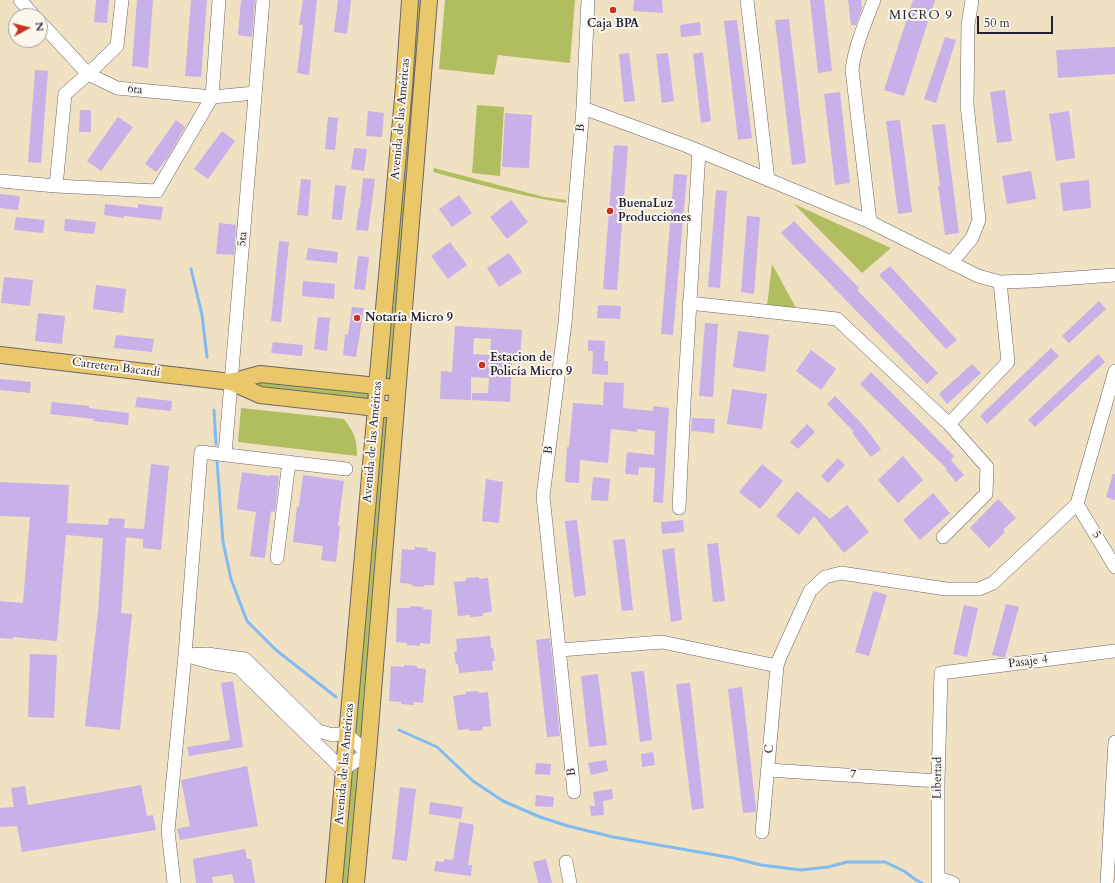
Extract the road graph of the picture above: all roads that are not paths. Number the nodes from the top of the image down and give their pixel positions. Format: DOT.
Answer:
graph roads {
  1 [pos="20,0"];
  2 [pos="122,0"];
  3 [pos="219,0"];
  4 [pos="263,0"];
  5 [pos="410,0"];
  6 [pos="429,0"];
  7 [pos="588,0"];
  8 [pos="747,0"];
  9 [pos="874,0"];
  10 [pos="972,0"];
  11 [pos="27,8"];
  12 [pos="48,31"];
  13 [pos="88,74"];
  14 [pos="256,93"];
  15 [pos="212,97"];
  16 [pos="583,108"];
  17 [pos="698,151"];
  18 [pos="768,180"];
  19 [pos="0,181"];
  20 [pos="56,186"];
  21 [pos="870,222"];
  22 [pos="951,263"];
  23 [pos="1115,275"];
  24 [pos="1000,282"];
  25 [pos="689,303"];
  26 [pos="0,355"];
  27 [pos="1115,371"];
  28 [pos="231,382"];
  29 [pos="377,386"];
  30 [pos="397,388"];
  31 [pos="376,408"];
  32 [pos="395,410"];
  33 [pos="949,424"];
  34 [pos="225,454"];
  35 [pos="289,462"];
  36 [pos="346,468"];
  37 [pos="1078,504"];
  38 [pos="679,508"];
  39 [pos="943,536"];
  40 [pos="277,558"];
  41 [pos="1115,567"];
  42 [pos="560,650"];
  43 [pos="1115,652"];
  44 [pos="185,654"];
  45 [pos="777,666"];
  46 [pos="941,673"];
  47 [pos="348,734"];
  48 [pos="1115,742"];
  49 [pos="368,754"];
  50 [pos="345,767"];
  51 [pos="768,770"];
  52 [pos="938,781"];
  53 [pos="574,792"];
  54 [pos="762,832"];
  55 [pos="566,862"];
  56 [pos="938,881"];
  57 [pos="174,883"];
  58 [pos="334,883"];
  59 [pos="356,883"];
  60 [pos="570,883"];
  61 [pos="953,883"];
  62 [pos="1107,883"];
  1 -- 11 [label="street"];
  2 -- 13 [label="street"];
  3 -- 15 [label="street"];
  4 -- 14 [label="street, 5ta"];
  5 -- 29 [label="main road, Avenida de las Américas"];
  6 -- 30 [label="main road, Avenida de las Américas"];
  7 -- 16 [label="street, B"];
  8 -- 18 [label="street"];
  9 -- 21 [label="street"];
  10 -- 22 [label="street"];
  12 -- 13 [label="street, 6ta"];
  13 -- 15 [label="street, 6ta"];
  13 -- 20 [label="street"];
  14 -- 15 [label="street, 6ta"];
  14 -- 28 [label="street, 5ta"];
  15 -- 20 [label="street"];
  16 -- 17 [label="street"];
  16 -- 42 [label="street, B"];
  17 -- 18 [label="street"];
  17 -- 25 [label="street"];
  18 -- 21 [label="street"];
  19 -- 20 [label="street"];
  21 -- 22 [label="street"];
  22 -- 24 [label="street"];
  23 -- 24 [label="street"];
  24 -- 33 [label="street"];
  25 -- 33 [label="street"];
  25 -- 38 [label="street"];
  26 -- 28 [label="main road, Carretera Bacardí"];
  27 -- 37 [label="street"];
  28 -- 29 [label="main road, Carretera Bacardí"];
  28 -- 31 [label="main road, Carretera Bacardí"];
  28 -- 34 [label="street, 5ta"];
  29 -- 30 [label="main road, Carretera Bacardí"];
  29 -- 31 [label="main road, Avenida de las Américas"];
  30 -- 32 [label="main road, Avenida de las Américas"];
  31 -- 32 [label="main road, Carretera Bacardí"];
  31 -- 47 [label="main road, Avenida de las Américas"];
  32 -- 49 [label="main road, Avenida de las Américas"];
  33 -- 39 [label="street"];
  34 -- 35 [label="street"];
  34 -- 44 [label="street"];
  35 -- 36 [label="street"];
  35 -- 40 [label="street"];
  37 -- 41 [label="street, 5"];
  37 -- 45 [label="street, C"];
  42 -- 45 [label="street"];
  42 -- 53 [label="street, B"];
  43 -- 46 [label="street, Pasaje 4"];
  44 -- 47 [label="street"];
  44 -- 50 [label="street"];
  44 -- 57 [label="street"];
  45 -- 51 [label="street, C"];
  46 -- 52 [label="street, Libertad"];
  47 -- 49 [label="street"];
  47 -- 50 [label="main road, Avenida de las Américas"];
  48 -- 62 [label="street"];
  49 -- 50 [label="street"];
  49 -- 59 [label="main road, Avenida de las Américas"];
  50 -- 58 [label="main road, Avenida de las Américas"];
  51 -- 52 [label="street, 7"];
  51 -- 54 [label="street, C"];
  52 -- 56 [label="street, Libertad"];
  55 -- 60 [label="street"];
  56 -- 61 [label="street"];
}
